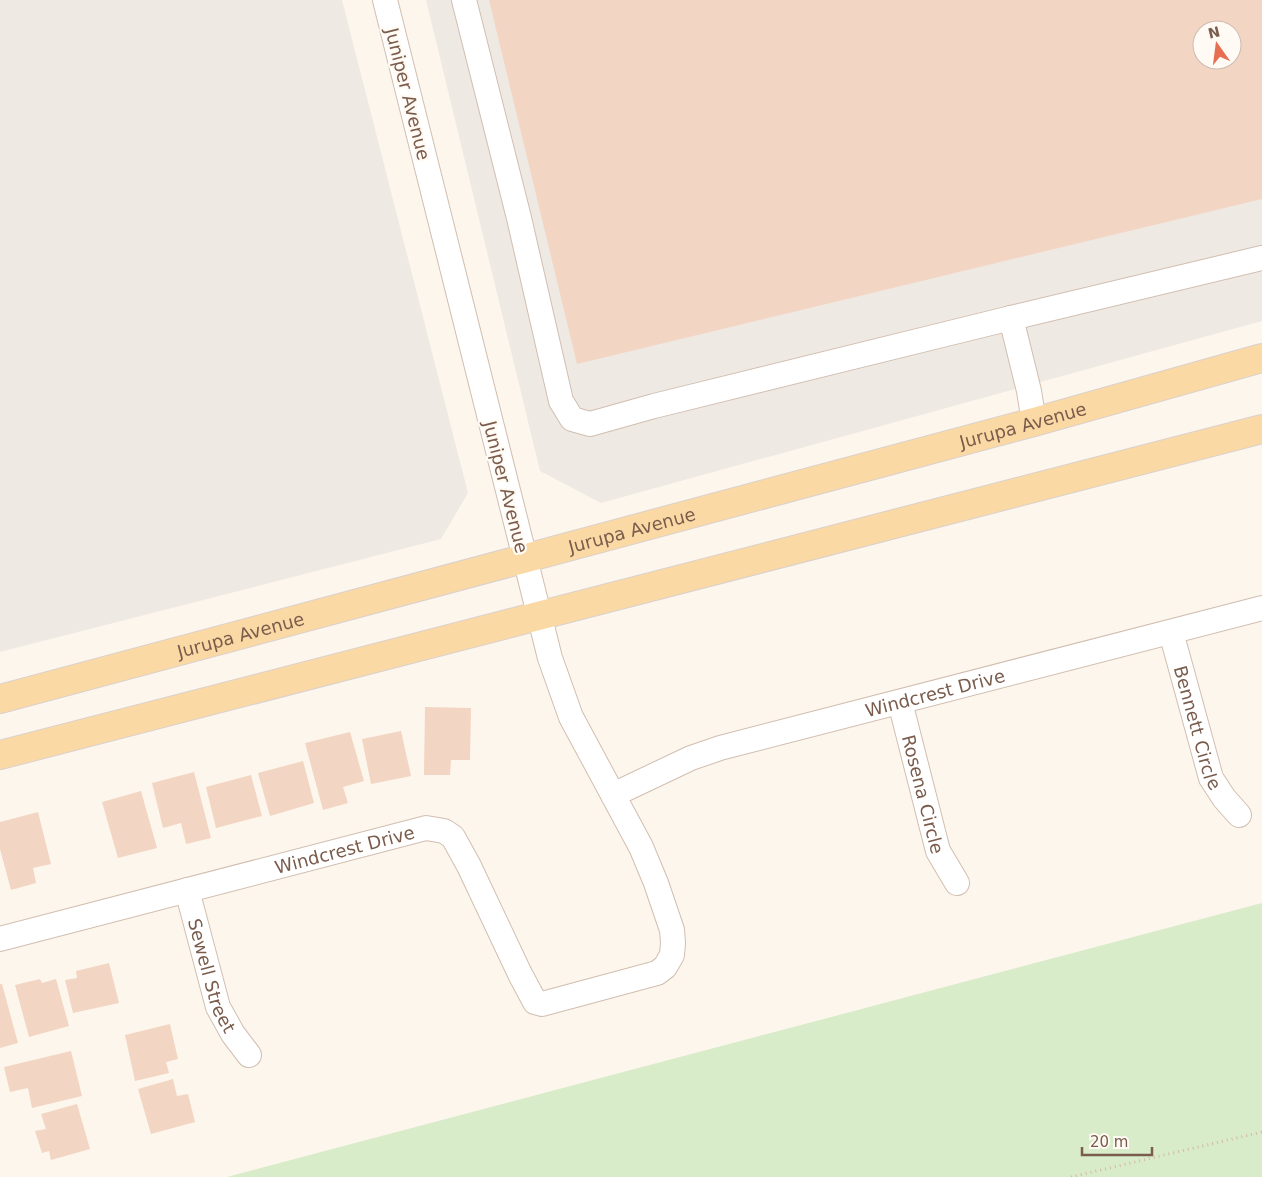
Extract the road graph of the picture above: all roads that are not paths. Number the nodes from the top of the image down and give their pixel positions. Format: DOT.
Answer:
graph roads {
  1 [pos="384,0"];
  2 [pos="464,0"];
  3 [pos="1262,258"];
  4 [pos="1011,318"];
  5 [pos="1262,358"];
  6 [pos="1034,422"];
  7 [pos="1262,429"];
  8 [pos="524,559"];
  9 [pos="1262,608"];
  10 [pos="538,616"];
  11 [pos="1171,632"];
  12 [pos="0,698"];
  13 [pos="900,702"];
  14 [pos="0,755"];
  15 [pos="613,795"];
  16 [pos="1239,815"];
  17 [pos="958,883"];
  18 [pos="187,890"];
  19 [pos="0,939"];
  20 [pos="672,955"];
  21 [pos="249,1055"];
  1 -- 8 [label="street, Juniper Avenue"];
  2 -- 4 [label="street"];
  3 -- 4 [label="street"];
  4 -- 6 [label="street"];
  5 -- 6 [label="main road, Jurupa Avenue"];
  6 -- 8 [label="main road, Jurupa Avenue"];
  7 -- 10 [label="main road"];
  8 -- 10 [label="street, Juniper Avenue"];
  8 -- 12 [label="main road, Jurupa Avenue"];
  9 -- 11 [label="street, Windcrest Drive"];
  10 -- 14 [label="main road"];
  10 -- 15 [label="street, Juniper Avenue"];
  11 -- 13 [label="street, Windcrest Drive"];
  11 -- 16 [label="street, Bennett Circle"];
  13 -- 15 [label="street, Windcrest Drive"];
  13 -- 17 [label="street, Rosena Circle"];
  15 -- 20 [label="street, Juniper Avenue"];
  18 -- 19 [label="street, Windcrest Drive"];
  18 -- 20 [label="street, Windcrest Drive"];
  18 -- 21 [label="street, Sewell Street"];
}
